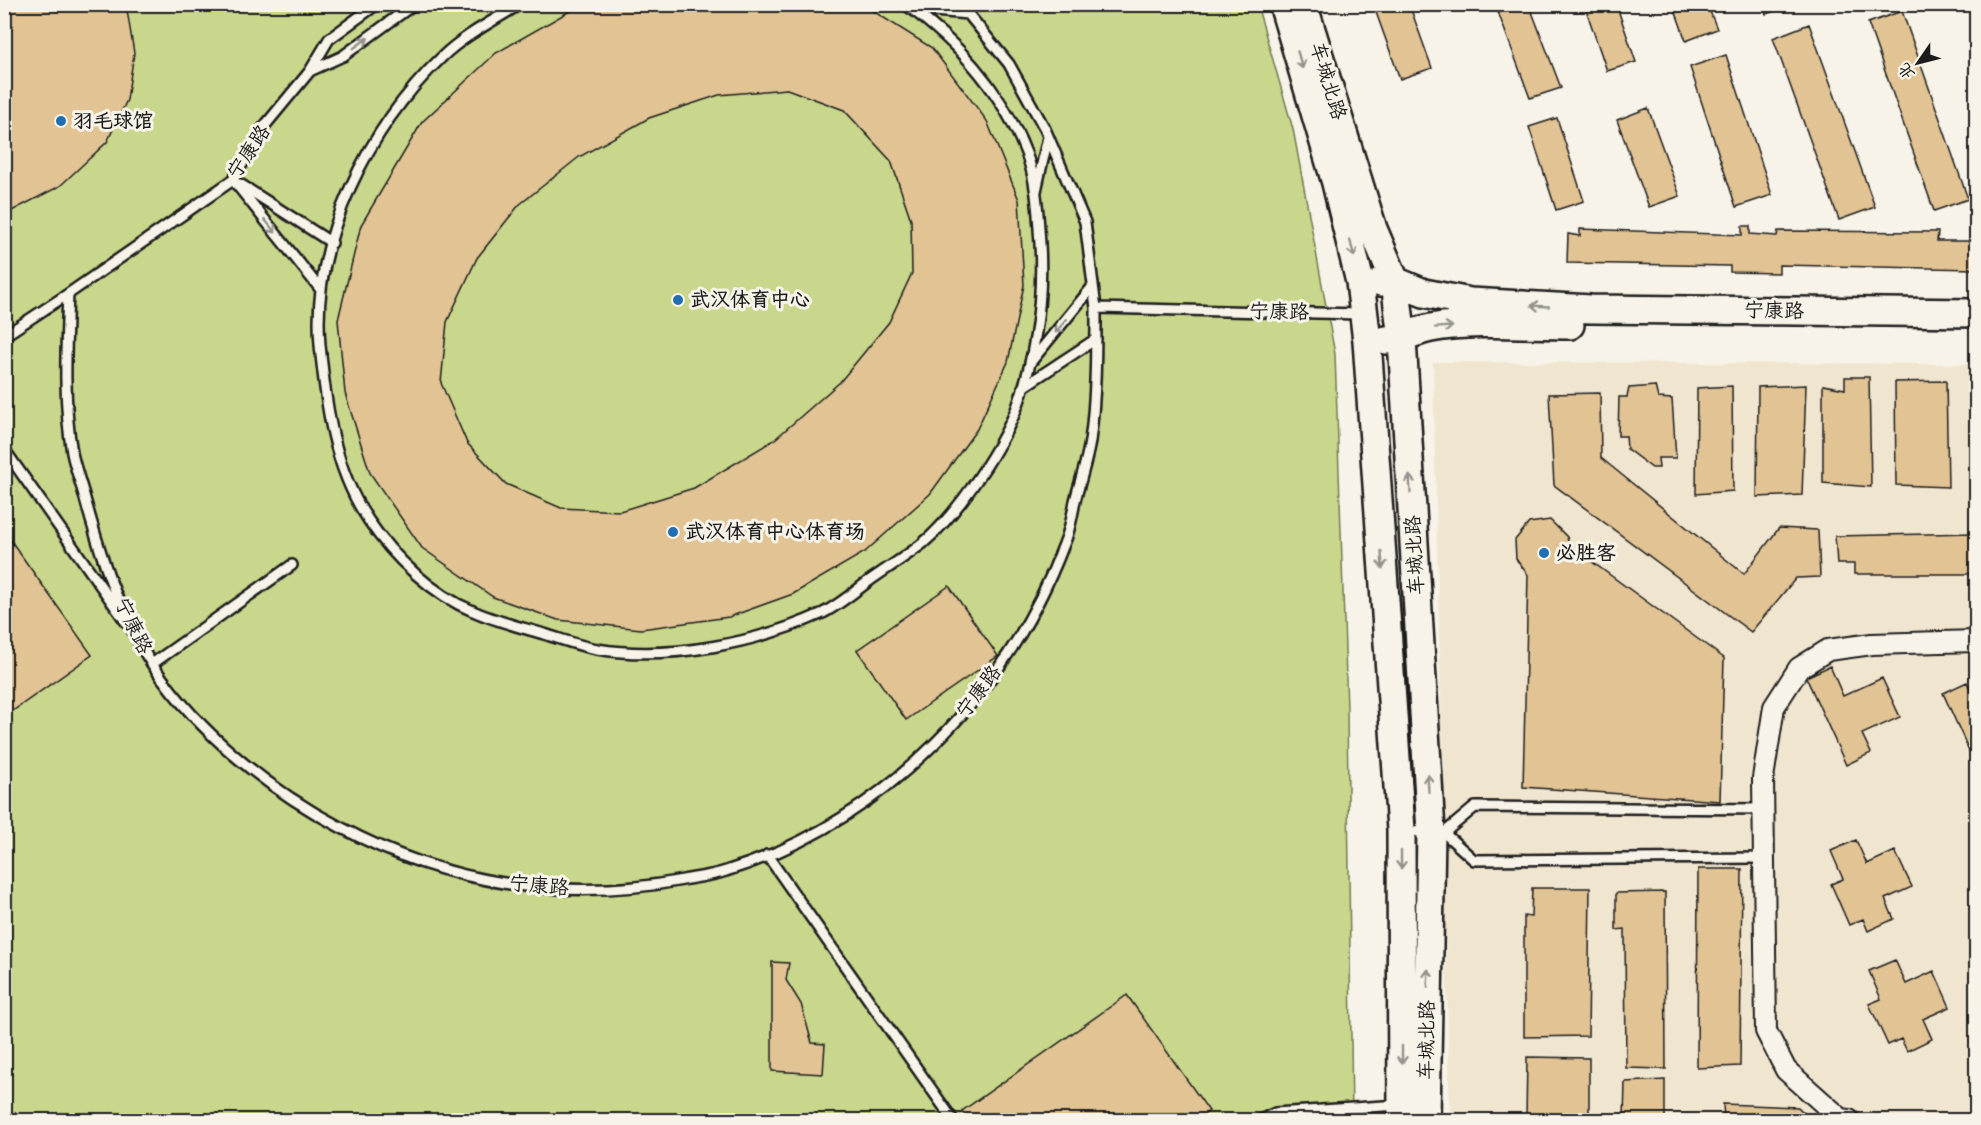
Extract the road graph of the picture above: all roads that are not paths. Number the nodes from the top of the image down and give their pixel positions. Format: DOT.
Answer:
graph roads {
  1 [pos="377,4"];
  2 [pos="414,4"];
  3 [pos="520,4"];
  4 [pos="960,4"];
  5 [pos="1283,4"];
  6 [pos="1303,4"];
  7 [pos="908,7"];
  8 [pos="968,14"];
  9 [pos="310,72"];
  10 [pos="1048,136"];
  11 [pos="233,180"];
  12 [pos="1035,196"];
  13 [pos="332,243"];
  14 [pos="1395,281"];
  15 [pos="1360,282"];
  16 [pos="1093,286"];
  17 [pos="321,290"];
  18 [pos="68,294"];
  19 [pos="1096,308"];
  20 [pos="1977,313"];
  21 [pos="1363,314"];
  22 [pos="1977,331"];
  23 [pos="4,336"];
  24 [pos="1096,339"];
  25 [pos="1402,339"];
  26 [pos="1367,341"];
  27 [pos="1028,365"];
  28 [pos="1023,387"];
  29 [pos="4,449"];
  30 [pos="292,565"];
  31 [pos="139,641"];
  32 [pos="1977,641"];
  33 [pos="152,664"];
  34 [pos="1765,809"];
  35 [pos="1401,830"];
  36 [pos="1437,832"];
  37 [pos="767,855"];
  38 [pos="1764,858"];
  39 [pos="1402,1113"];
  40 [pos="953,1120"];
  41 [pos="1260,1120"];
  42 [pos="1426,1120"];
  43 [pos="1849,1120"];
  1 -- 9 [label="lane"];
  9 -- 2 [label="lane, one-way"];
  3 -- 13 [label="lane"];
  4 -- 8 [label="lane"];
  5 -- 15 [label="main road, 车城北路, one-way"];
  6 -- 14 [label="main road, 车城北路"];
  7 -- 8 [label="lane"];
  7 -- 12 [label="lane"];
  8 -- 10 [label="lane"];
  9 -- 11 [label="lane, 宁康路"];
  10 -- 12 [label="lane"];
  10 -- 16 [label="lane"];
  11 -- 13 [label="lane"];
  11 -- 17 [label="lane, one-way"];
  11 -- 18 [label="lane, 宁康路"];
  12 -- 27 [label="lane"];
  13 -- 17 [label="lane"];
  14 -- 15 [label="main road, 宁康路"];
  20 -- 14 [label="main road, 宁康路, one-way"];
  14 -- 25 [label="main road, 车城北路"];
  15 -- 21 [label="main road, 车城北路"];
  16 -- 19 [label="lane"];
  16 -- 27 [label="lane, one-way"];
  17 -- 28 [label="lane"];
  18 -- 23 [label="lane"];
  18 -- 31 [label="lane, 宁康路"];
  19 -- 21 [label="lane, 宁康路"];
  19 -- 24 [label="lane, 宁康路"];
  21 -- 26 [label="main road, 车城北路"];
  25 -- 22 [label="main road, one-way"];
  24 -- 28 [label="lane"];
  24 -- 37 [label="lane, 宁康路"];
  25 -- 26 [label="main road"];
  36 -- 25 [label="main road, 车城北路, one-way"];
  26 -- 35 [label="main road, 车城北路, one-way"];
  27 -- 28 [label="lane"];
  29 -- 31 [label="lane"];
  30 -- 33 [label="lane"];
  31 -- 33 [label="lane, 宁康路"];
  32 -- 34 [label="street"];
  33 -- 37 [label="lane, 宁康路"];
  34 -- 36 [label="lane"];
  34 -- 38 [label="street"];
  35 -- 36 [label="lane"];
  35 -- 39 [label="main road, 车城北路, one-way"];
  36 -- 38 [label="lane"];
  42 -- 36 [label="main road, 车城北路, one-way"];
  37 -- 40 [label="lane"];
  38 -- 43 [label="street"];
  39 -- 41 [label="lane"];
}
